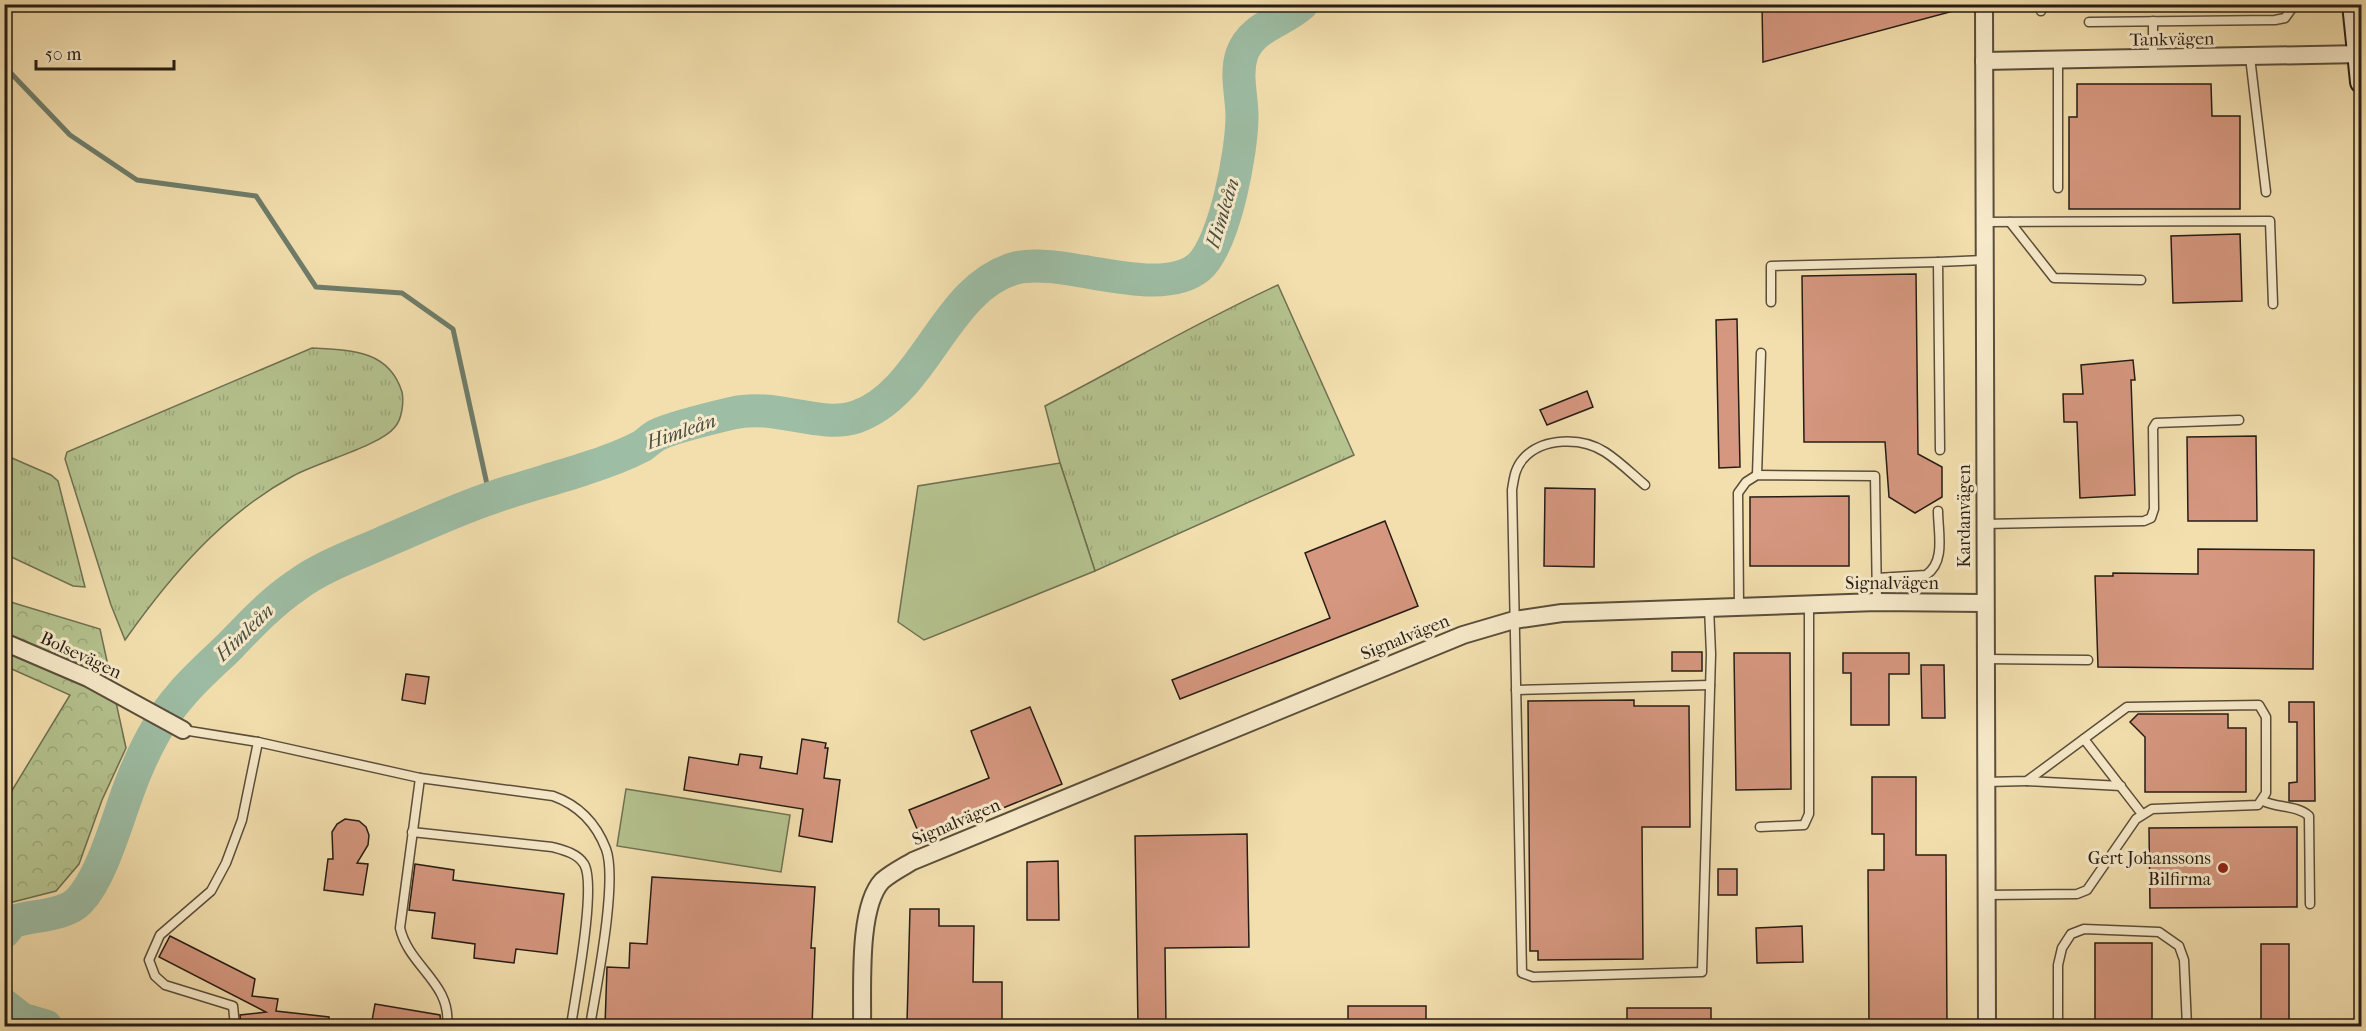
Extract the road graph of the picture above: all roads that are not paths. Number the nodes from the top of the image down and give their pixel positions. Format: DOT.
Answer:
graph roads {
  1 [pos="1984,4"];
  2 [pos="2295,4"];
  3 [pos="2355,4"];
  4 [pos="2153,21"];
  5 [pos="2089,22"];
  6 [pos="2360,54"];
  7 [pos="2250,57"];
  8 [pos="2153,58"];
  9 [pos="2058,60"];
  10 [pos="1984,61"];
  11 [pos="2361,82"];
  12 [pos="2058,188"];
  13 [pos="2266,192"];
  14 [pos="1984,222"];
  15 [pos="2010,222"];
  16 [pos="1984,260"];
  17 [pos="1938,262"];
  18 [pos="2141,280"];
  19 [pos="1771,302"];
  20 [pos="2273,304"];
  21 [pos="1761,353"];
  22 [pos="2239,420"];
  23 [pos="1940,450"];
  24 [pos="1757,476"];
  25 [pos="1645,485"];
  26 [pos="1938,512"];
  27 [pos="1984,524"];
  28 [pos="1877,578"];
  29 [pos="1877,602"];
  30 [pos="1984,603"];
  31 [pos="1809,604"];
  32 [pos="1739,606"];
  33 [pos="1709,607"];
  34 [pos="1514,620"];
  35 [pos="4,642"];
  36 [pos="1984,659"];
  37 [pos="2088,660"];
  38 [pos="1710,685"];
  39 [pos="1516,690"];
  40 [pos="183,730"];
  41 [pos="2084,739"];
  42 [pos="258,742"];
  43 [pos="420,778"];
  44 [pos="1986,782"];
  45 [pos="2027,782"];
  46 [pos="2121,786"];
  47 [pos="2263,801"];
  48 [pos="2142,814"];
  49 [pos="1760,827"];
  50 [pos="412,832"];
  51 [pos="1986,896"];
  52 [pos="2310,904"];
  53 [pos="236,1026"];
  54 [pos="447,1026"];
  55 [pos="571,1026"];
  56 [pos="590,1026"];
  57 [pos="862,1026"];
  58 [pos="1987,1026"];
  59 [pos="2058,1026"];
  60 [pos="2187,1026"];
  1 -- 10 [label="street, Kardanvägen"];
  2 -- 4 [label="lane"];
  3 -- 6 [label="main road"];
  4 -- 5 [label="lane"];
  4 -- 8 [label="lane"];
  6 -- 7 [label="street, Tankvägen"];
  6 -- 11 [label="main road"];
  7 -- 8 [label="street, Tankvägen"];
  7 -- 13 [label="lane"];
  8 -- 9 [label="street, Tankvägen"];
  9 -- 10 [label="street, Tankvägen"];
  9 -- 12 [label="lane"];
  10 -- 14 [label="street, Kardanvägen"];
  14 -- 15 [label="lane"];
  14 -- 16 [label="street, Kardanvägen"];
  15 -- 18 [label="lane"];
  15 -- 20 [label="lane"];
  16 -- 17 [label="lane"];
  16 -- 27 [label="street, Kardanvägen"];
  17 -- 19 [label="lane"];
  17 -- 23 [label="lane"];
  21 -- 24 [label="lane"];
  22 -- 27 [label="lane"];
  24 -- 28 [label="lane"];
  24 -- 32 [label="lane"];
  25 -- 34 [label="lane"];
  26 -- 28 [label="lane"];
  27 -- 30 [label="street, Kardanvägen"];
  28 -- 29 [label="lane"];
  29 -- 30 [label="street, Signalvägen"];
  29 -- 31 [label="street, Signalvägen"];
  30 -- 36 [label="street, Kardanvägen"];
  31 -- 32 [label="street, Signalvägen"];
  31 -- 49 [label="lane"];
  32 -- 33 [label="street, Signalvägen"];
  33 -- 34 [label="street, Signalvägen"];
  33 -- 38 [label="lane"];
  34 -- 39 [label="lane"];
  34 -- 57 [label="street, Signalvägen"];
  35 -- 40 [label="street, Bolsevägen"];
  36 -- 37 [label="lane"];
  36 -- 44 [label="street, Kardanvägen"];
  38 -- 39 [label="lane"];
  38 -- 39 [label="lane"];
  40 -- 42 [label="lane"];
  41 -- 45 [label="lane"];
  41 -- 46 [label="lane"];
  41 -- 47 [label="lane"];
  42 -- 43 [label="lane"];
  42 -- 53 [label="lane"];
  43 -- 50 [label="lane"];
  43 -- 56 [label="lane"];
  44 -- 45 [label="lane"];
  44 -- 51 [label="street, Kardanvägen"];
  45 -- 46 [label="lane"];
  46 -- 48 [label="lane"];
  47 -- 48 [label="lane"];
  47 -- 52 [label="lane"];
  48 -- 51 [label="lane"];
  50 -- 54 [label="lane"];
  50 -- 55 [label="lane"];
  51 -- 58 [label="street, Kardanvägen"];
  59 -- 60 [label="lane"];
}
